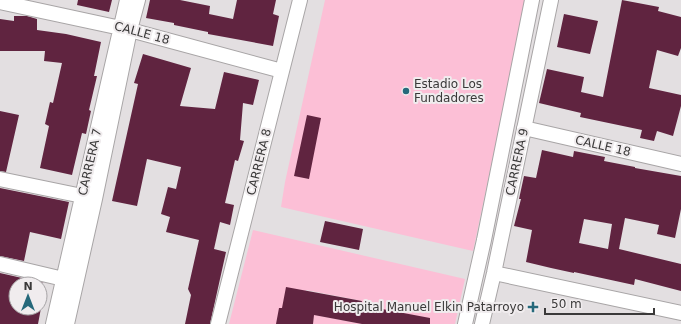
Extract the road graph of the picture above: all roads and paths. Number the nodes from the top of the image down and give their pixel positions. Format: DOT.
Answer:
graph roads {
  1 [pos="127,0"];
  2 [pos="138,0"];
  3 [pos="300,0"];
  4 [pos="532,0"];
  5 [pos="551,0"];
  6 [pos="0,2"];
  7 [pos="125,28"];
  8 [pos="282,71"];
  9 [pos="524,128"];
  10 [pos="681,164"];
  11 [pos="0,178"];
  12 [pos="89,197"];
  13 [pos="0,264"];
  14 [pos="494,273"];
  15 [pos="69,281"];
  16 [pos="681,313"];
  17 [pos="53,324"];
  18 [pos="67,324"];
  19 [pos="218,324"];
  20 [pos="465,324"];
  21 [pos="482,324"];
  1 -- 7 [label="street, CARRERA 7"];
  2 -- 7 [label="street, CARRERA 7"];
  3 -- 8 [label="street, CARRERA 8"];
  4 -- 20 [label="street, CARRERA 9"];
  5 -- 9 [label="street, CARRERA 9"];
  6 -- 7 [label="street, CALLE 18"];
  7 -- 8 [label="street, CALLE 18"];
  7 -- 12 [label="street, CARRERA 7"];
  8 -- 19 [label="street, CARRERA 8"];
  9 -- 10 [label="street, CALLE 18"];
  9 -- 14 [label="street, CARRERA 9"];
  11 -- 12 [label="street"];
  12 -- 15 [label="street, CARRERA 7"];
  13 -- 15 [label="street"];
  14 -- 16 [label="street"];
  14 -- 21 [label="street, CARRERA 9"];
  15 -- 17 [label="street, CARRERA 7"];
  15 -- 18 [label="street, CARRERA 7"];
}
